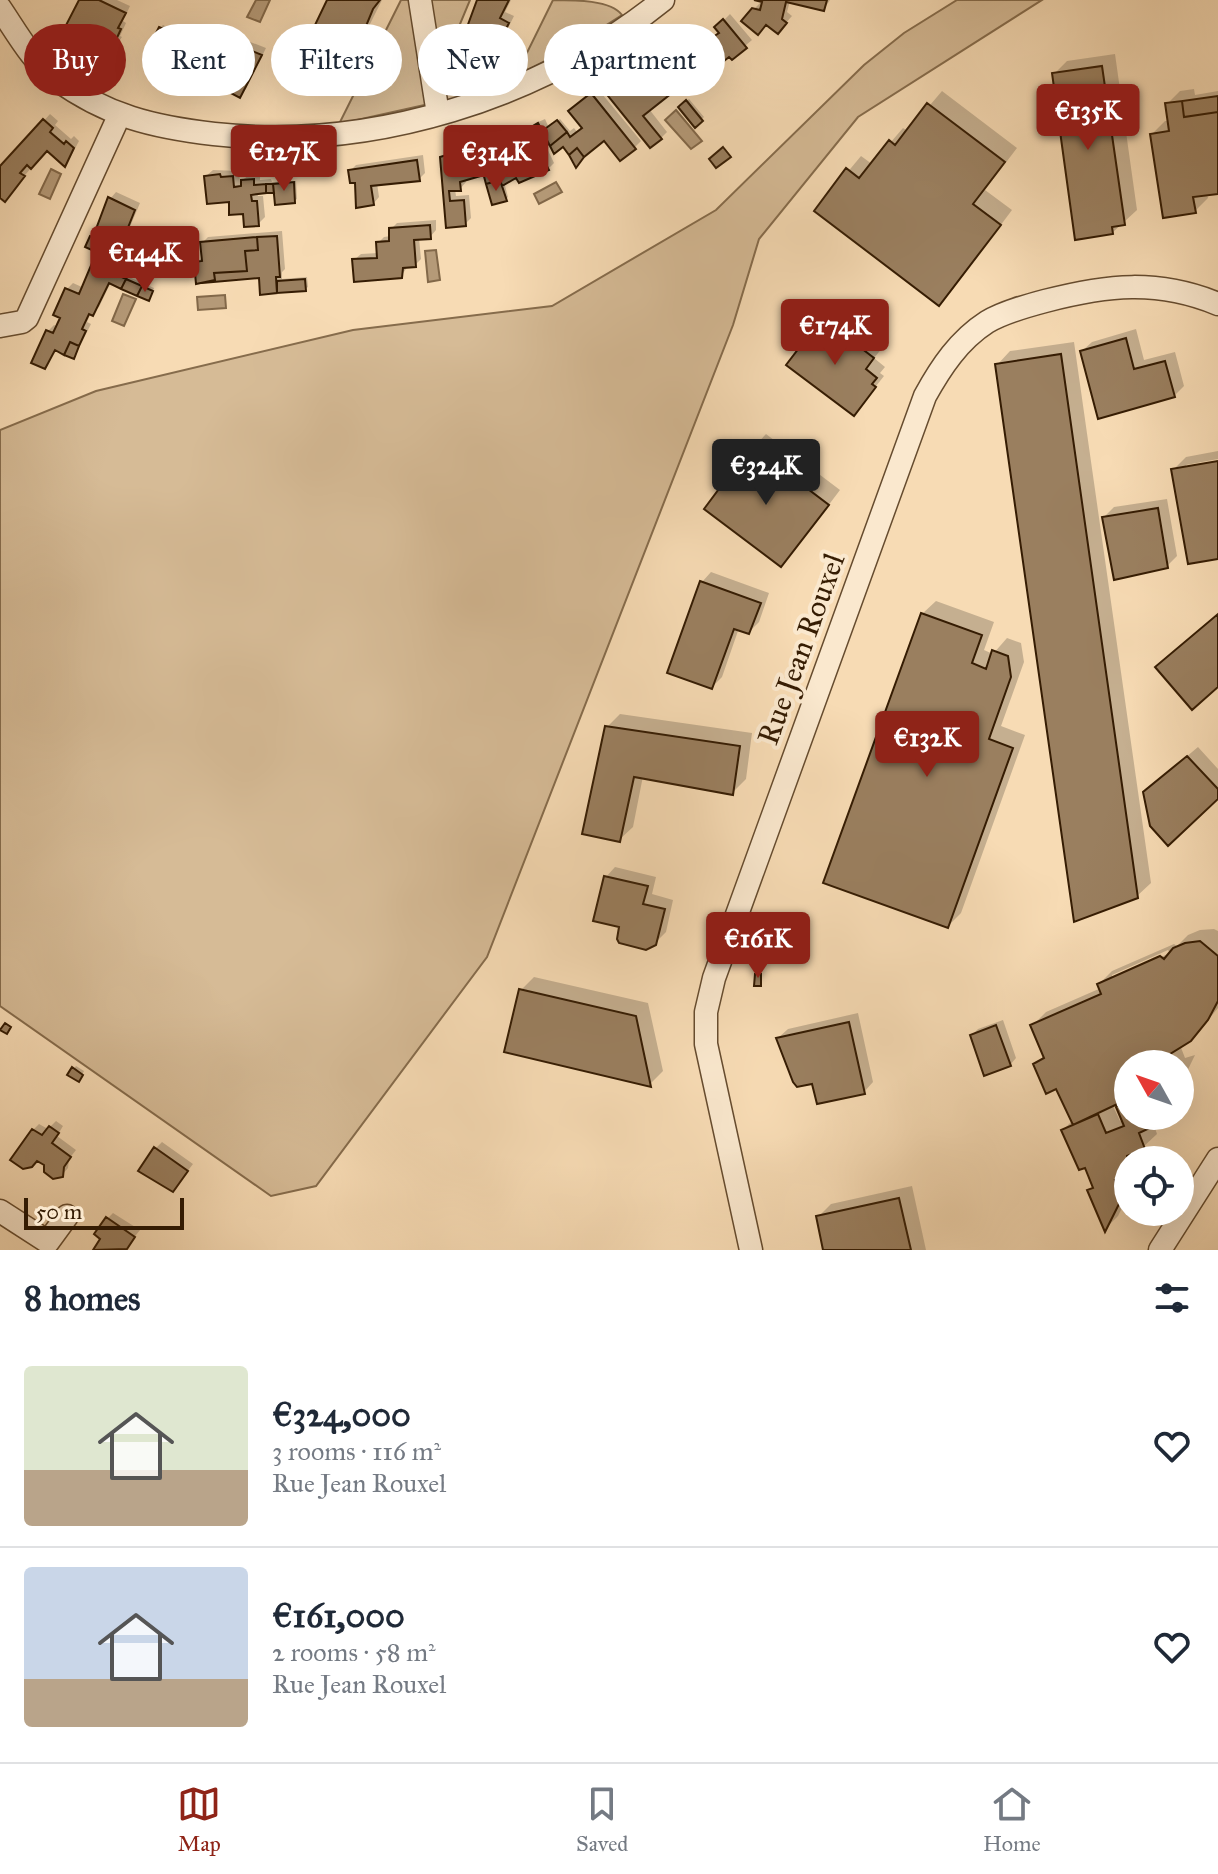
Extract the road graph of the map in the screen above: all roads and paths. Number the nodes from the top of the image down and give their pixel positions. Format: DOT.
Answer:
graph roads {
  1 [pos="420,0"];
  2 [pos="663,0"];
  3 [pos="0,8"];
  4 [pos="438,114"];
  5 [pos="119,116"];
  6 [pos="1218,304"];
  7 [pos="0,326"];
  8 [pos="1218,1159"];
  9 [pos="0,1211"];
  10 [pos="67,1216"];
  11 [pos="751,1250"];
  12 [pos="1160,1250"];
  1 -- 4 [label="street"];
  2 -- 4 [label="street"];
  3 -- 5 [label="street"];
  4 -- 5 [label="street"];
  5 -- 7 [label="street"];
  6 -- 11 [label="street, Rue Jean Rouxel"];
  8 -- 12 [label="street"];
  9 -- 10 [label="street"];
}
